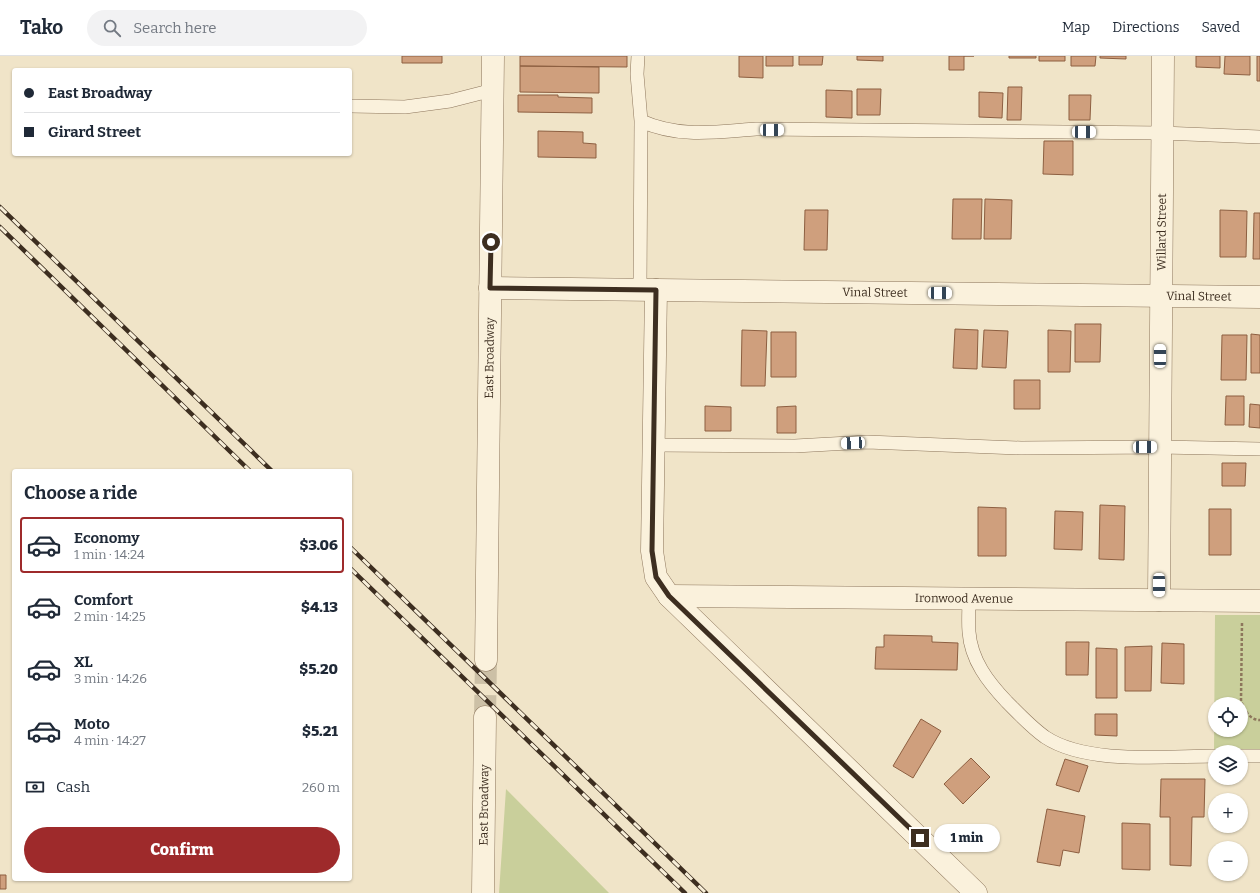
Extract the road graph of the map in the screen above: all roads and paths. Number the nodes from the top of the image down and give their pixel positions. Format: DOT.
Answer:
graph roads {
  1 [pos="493,56"];
  2 [pos="638,56"];
  3 [pos="1163,56"];
  4 [pos="493,90"];
  5 [pos="352,106"];
  6 [pos="640,121"];
  7 [pos="1162,133"];
  8 [pos="1260,137"];
  9 [pos="490,288"];
  10 [pos="648,290"];
  11 [pos="1161,295"];
  12 [pos="1260,297"];
  13 [pos="654,445"];
  14 [pos="1160,447"];
  15 [pos="1260,449"];
  16 [pos="669,596"];
  17 [pos="969,598"];
  18 [pos="1159,600"];
  19 [pos="1260,602"];
  20 [pos="1242,623"];
  21 [pos="486,660"];
  22 [pos="485,717"];
  23 [pos="1260,720"];
  24 [pos="1208,756"];
  25 [pos="1248,756"];
  26 [pos="1260,756"];
  27 [pos="483,893"];
  28 [pos="976,893"];
  1 -- 4 [label="street, East Broadway"];
  2 -- 6 [label="lane"];
  3 -- 7 [label="street, Willard Street"];
  4 -- 5 [label="lane"];
  4 -- 9 [label="street, East Broadway"];
  6 -- 7 [label="lane"];
  6 -- 10 [label="lane"];
  7 -- 8 [label="lane"];
  7 -- 11 [label="street, Willard Street"];
  9 -- 10 [label="street, Vinal Street"];
  9 -- 21 [label="street, East Broadway"];
  10 -- 11 [label="street, Vinal Street"];
  10 -- 13 [label="street"];
  11 -- 12 [label="street, Vinal Street"];
  11 -- 14 [label="street, Willard Street"];
  13 -- 14 [label="lane"];
  13 -- 16 [label="street"];
  14 -- 15 [label="lane"];
  14 -- 18 [label="street, Willard Street"];
  16 -- 17 [label="street, Ironwood Avenue"];
  16 -- 28 [label="street"];
  17 -- 18 [label="street, Ironwood Avenue"];
  17 -- 24 [label="lane"];
  18 -- 19 [label="street, Ironwood Avenue"];
  20 -- 23 [label="path"];
  22 -- 27 [label="street, East Broadway"];
  25 -- 26 [label="lane"];
}
